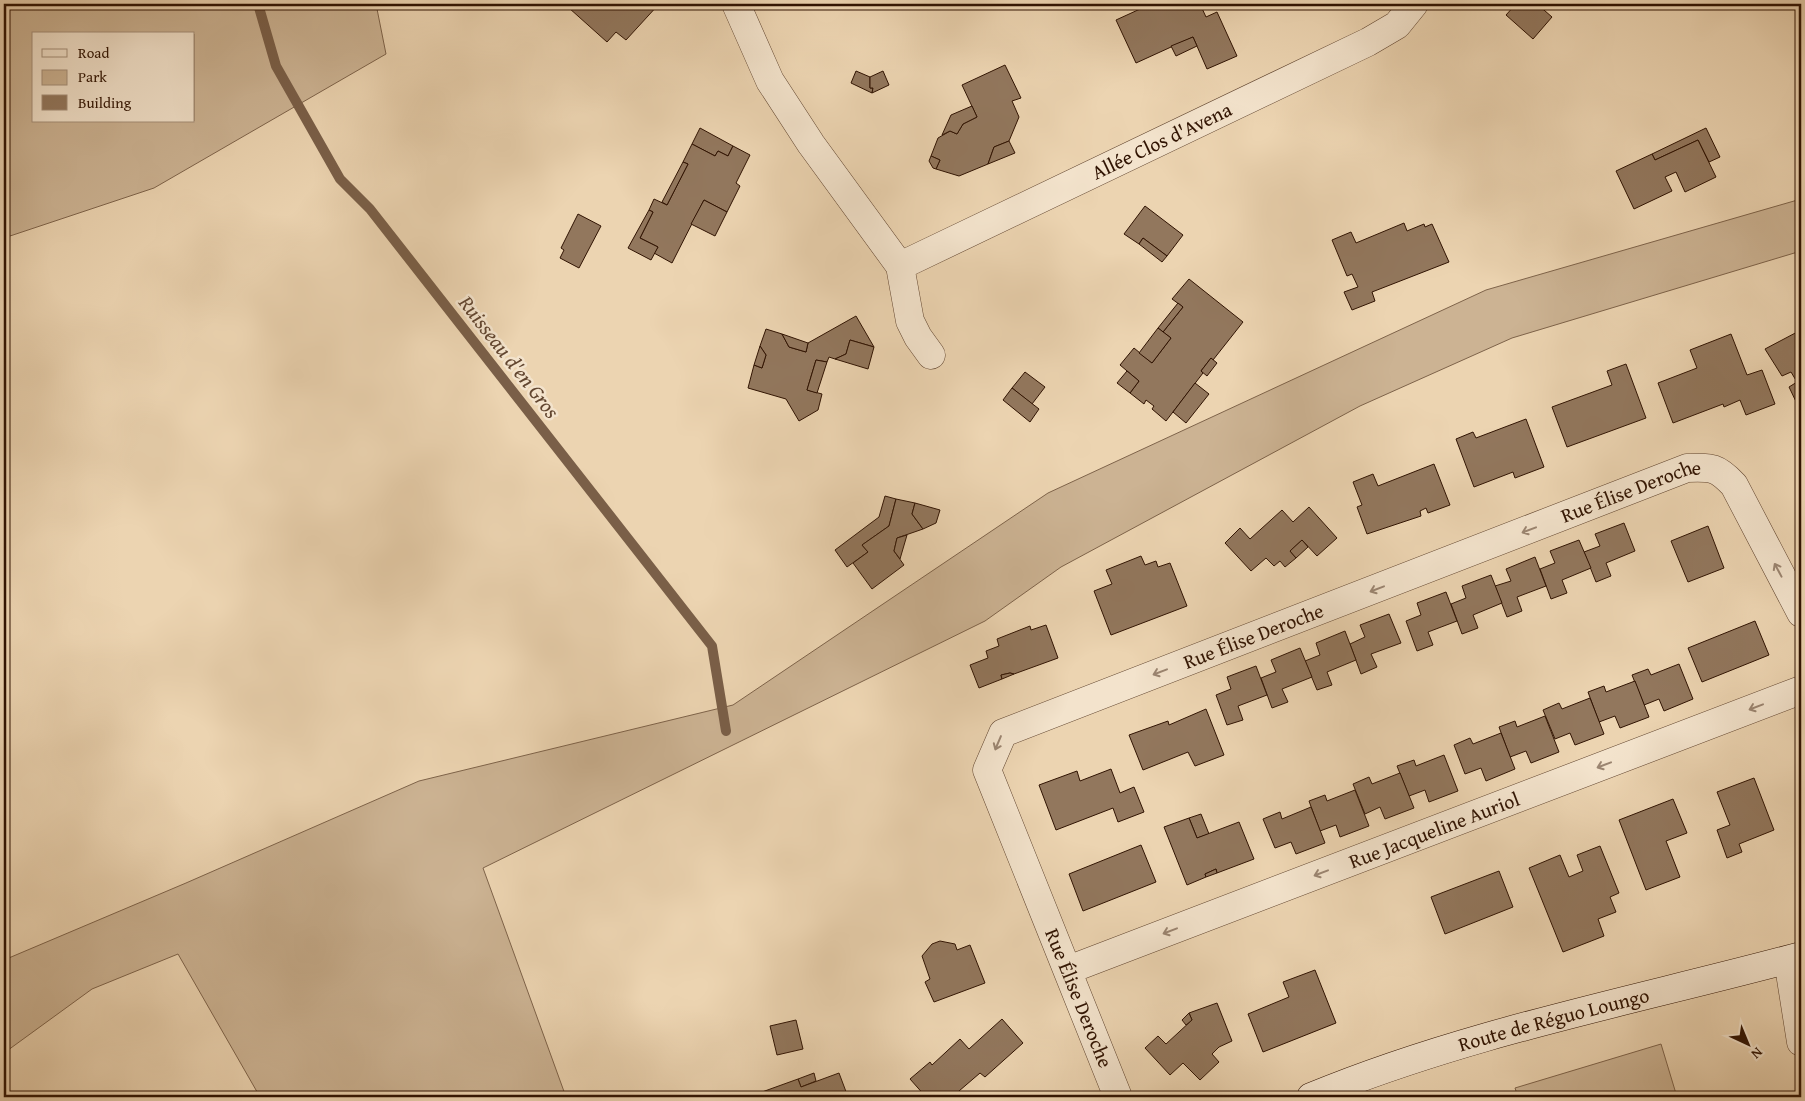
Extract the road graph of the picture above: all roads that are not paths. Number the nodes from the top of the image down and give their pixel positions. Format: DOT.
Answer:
graph roads {
  1 [pos="736,4"];
  2 [pos="1414,4"];
  3 [pos="900,266"];
  4 [pos="931,355"];
  5 [pos="1801,613"];
  6 [pos="1801,690"];
  7 [pos="1794,958"];
  8 [pos="1068,970"];
  9 [pos="1801,1042"];
  10 [pos="1118,1097"];
  11 [pos="1311,1097"];
  1 -- 3 [label="street"];
  2 -- 3 [label="street, Allée Clos d'Avena"];
  3 -- 4 [label="street"];
  5 -- 8 [label="street, Rue Élise Deroche, one-way"];
  6 -- 8 [label="street, Rue Jacqueline Auriol, one-way"];
  7 -- 9 [label="street"];
  7 -- 11 [label="street, Route de Réguo Loungo"];
  8 -- 10 [label="street, Rue Élise Deroche"];
}
